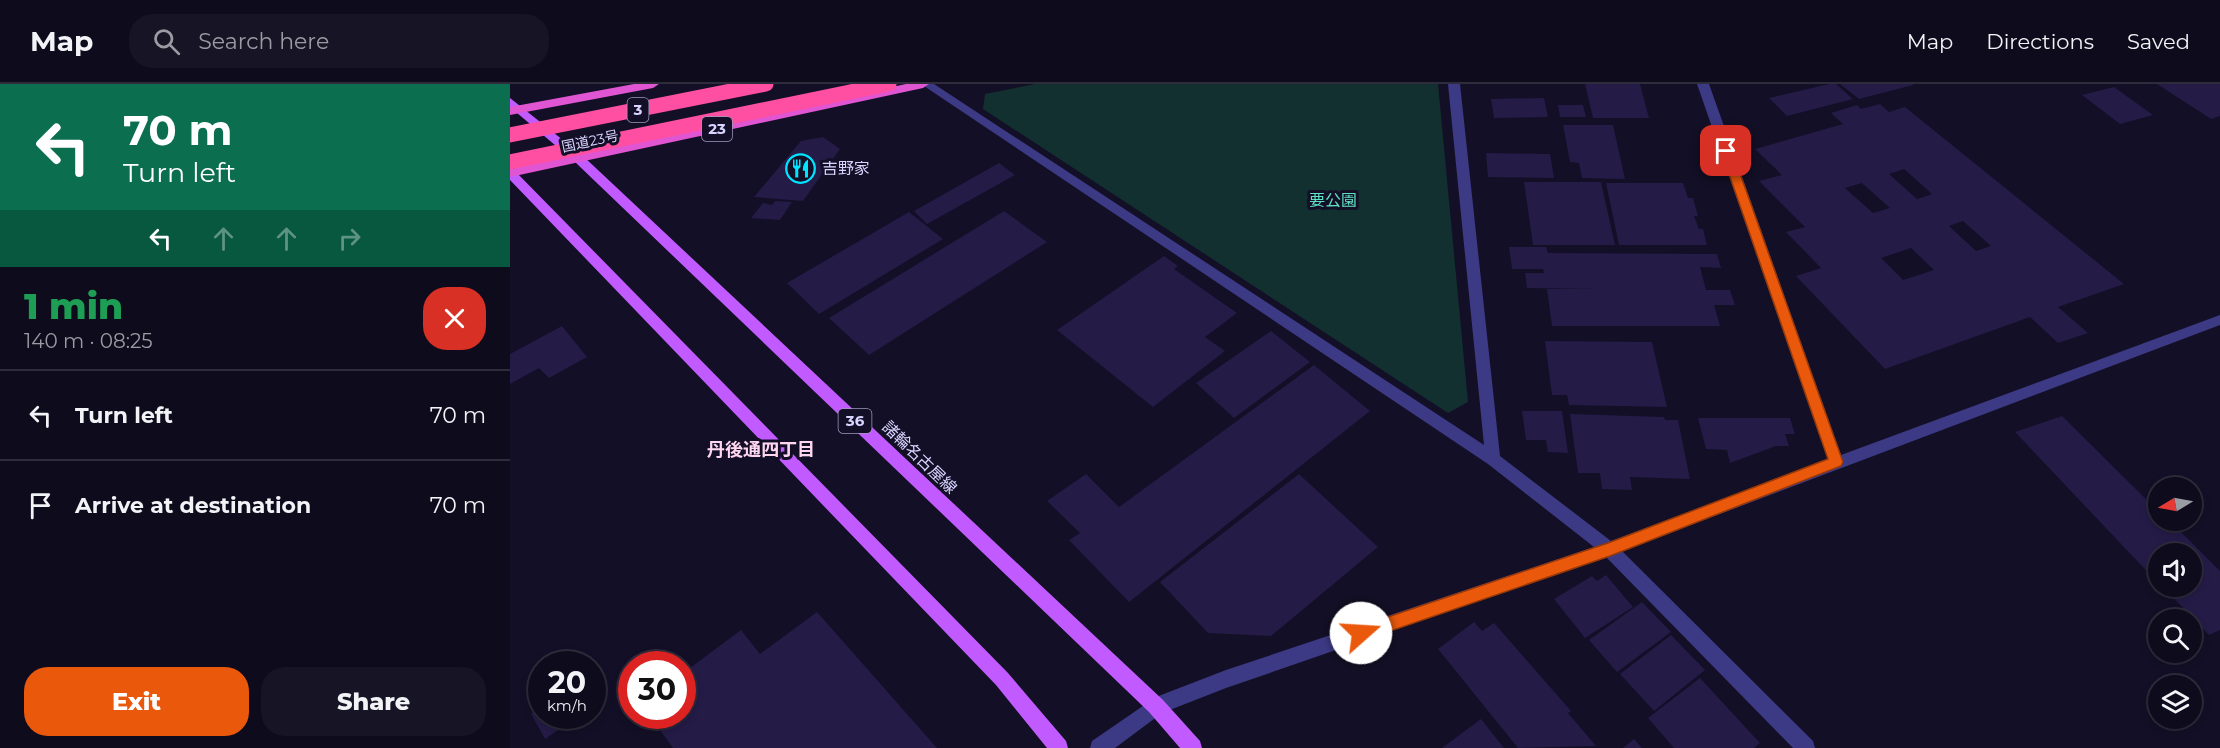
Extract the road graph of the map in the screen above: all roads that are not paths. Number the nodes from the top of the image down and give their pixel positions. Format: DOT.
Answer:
graph roads {
  1 [pos="653,84"];
  2 [pos="766,84"];
  3 [pos="889,84"];
  4 [pos="925,84"];
  5 [pos="1454,84"];
  6 [pos="1703,84"];
  7 [pos="513,107"];
  8 [pos="510,135"];
  9 [pos="579,159"];
  10 [pos="510,162"];
  11 [pos="510,173"];
  12 [pos="2220,320"];
  13 [pos="1493,459"];
  14 [pos="1836,462"];
  15 [pos="1610,549"];
  16 [pos="1156,706"];
  17 [pos="1059,748"];
  18 [pos="1099,748"];
  19 [pos="1193,748"];
  20 [pos="1806,748"];
  1 -- 7 [label="highway"];
  2 -- 8 [label="highway, 3, bridge"];
  3 -- 10 [label="highway, 3, bridge"];
  4 -- 9 [label="highway, 国道23号 / 23"];
  4 -- 13 [label="street"];
  5 -- 13 [label="street"];
  6 -- 14 [label="street"];
  7 -- 9 [label="main road, 諸輪名古屋線 / 36"];
  9 -- 11 [label="highway, 国道23号 / 23"];
  9 -- 16 [label="main road, 諸輪名古屋線 / 36"];
  11 -- 17 [label="main road"];
  12 -- 14 [label="street"];
  13 -- 15 [label="street"];
  14 -- 15 [label="street"];
  15 -- 16 [label="street"];
  15 -- 20 [label="street"];
  16 -- 18 [label="street"];
  16 -- 19 [label="main road, 諸輪名古屋線 / 36"];
}
